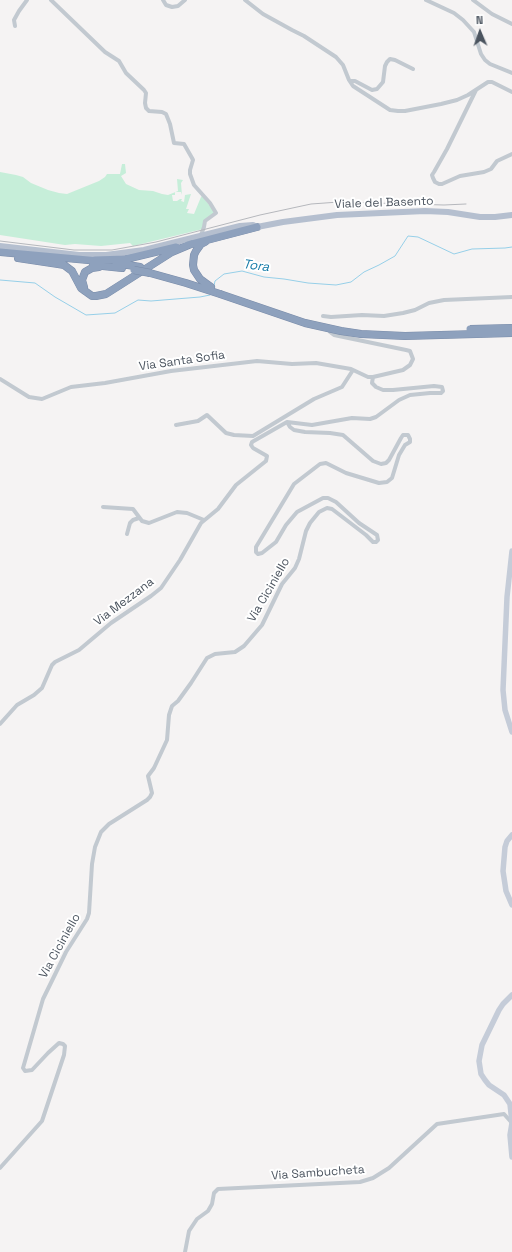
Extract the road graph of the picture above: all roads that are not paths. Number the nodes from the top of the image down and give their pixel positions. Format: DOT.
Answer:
graph roads {
  1 [pos="27,0"];
  2 [pos="51,0"];
  3 [pos="163,0"];
  4 [pos="185,0"];
  5 [pos="245,0"];
  6 [pos="426,0"];
  7 [pos="473,0"];
  8 [pos="512,24"];
  9 [pos="16,26"];
  10 [pos="413,69"];
  11 [pos="512,73"];
  12 [pos="350,82"];
  13 [pos="476,89"];
  14 [pos="512,92"];
  15 [pos="512,154"];
  16 [pos="512,215"];
  17 [pos="257,227"];
  18 [pos="202,233"];
  19 [pos="209,240"];
  20 [pos="191,244"];
  21 [pos="0,246"];
  22 [pos="0,252"];
  23 [pos="0,257"];
  24 [pos="18,258"];
  25 [pos="95,260"];
  26 [pos="114,267"];
  27 [pos="137,268"];
  28 [pos="202,286"];
  29 [pos="211,287"];
  30 [pos="85,291"];
  31 [pos="512,297"];
  32 [pos="328,322"];
  33 [pos="512,328"];
  34 [pos="330,332"];
  35 [pos="512,334"];
  36 [pos="353,370"];
  37 [pos="373,377"];
  38 [pos="0,379"];
  39 [pos="287,422"];
  40 [pos="176,425"];
  41 [pos="265,435"];
  42 [pos="253,436"];
  43 [pos="103,507"];
  44 [pos="139,518"];
  45 [pos="204,520"];
  46 [pos="127,534"];
  47 [pos="512,551"];
  48 [pos="0,724"];
  49 [pos="512,732"];
  50 [pos="512,835"];
  51 [pos="512,905"];
  52 [pos="512,996"];
  53 [pos="512,1123"];
  54 [pos="512,1157"];
  55 [pos="0,1168"];
  56 [pos="186,1252"];
  1 -- 9 [label="street"];
  2 -- 18 [label="street"];
  3 -- 4 [label="street"];
  5 -- 12 [label="street"];
  6 -- 11 [label="street"];
  7 -- 8 [label="street"];
  10 -- 12 [label="street"];
  12 -- 13 [label="street"];
  13 -- 14 [label="street"];
  13 -- 15 [label="street"];
  16 -- 17 [label="main road, Viale del Basento"];
  17 -- 18 [label="main road, Viale del Basento"];
  17 -- 19 [label="highway"];
  18 -- 21 [label="main road, Viale del Basento"];
  19 -- 20 [label="highway"];
  19 -- 29 [label="highway"];
  20 -- 25 [label="highway"];
  20 -- 30 [label="highway"];
  22 -- 25 [label="highway"];
  23 -- 24 [label="highway"];
  24 -- 26 [label="highway"];
  24 -- 30 [label="highway"];
  25 -- 27 [label="highway"];
  26 -- 27 [label="highway"];
  26 -- 30 [label="highway"];
  27 -- 28 [label="highway, bridge"];
  28 -- 29 [label="highway"];
  28 -- 35 [label="highway, bridge"];
  29 -- 33 [label="highway, bridge"];
  31 -- 32 [label="street"];
  34 -- 37 [label="street"];
  36 -- 37 [label="street, Via Santa Sofia"];
  36 -- 38 [label="street, Via Santa Sofia"];
  36 -- 42 [label="street"];
  37 -- 39 [label="street"];
  39 -- 41 [label="street, Via Mezzana"];
  39 -- 55 [label="street, Via Ciciniello"];
  40 -- 42 [label="street"];
  41 -- 42 [label="street"];
  41 -- 45 [label="street, Via Mezzana"];
  43 -- 44 [label="street"];
  44 -- 45 [label="street"];
  44 -- 46 [label="street"];
  45 -- 48 [label="street, Via Mezzana"];
  47 -- 49 [label="main road"];
  50 -- 51 [label="main road"];
  52 -- 53 [label="main road"];
  53 -- 54 [label="main road"];
  53 -- 56 [label="street, Via Sambucheta"];
}
